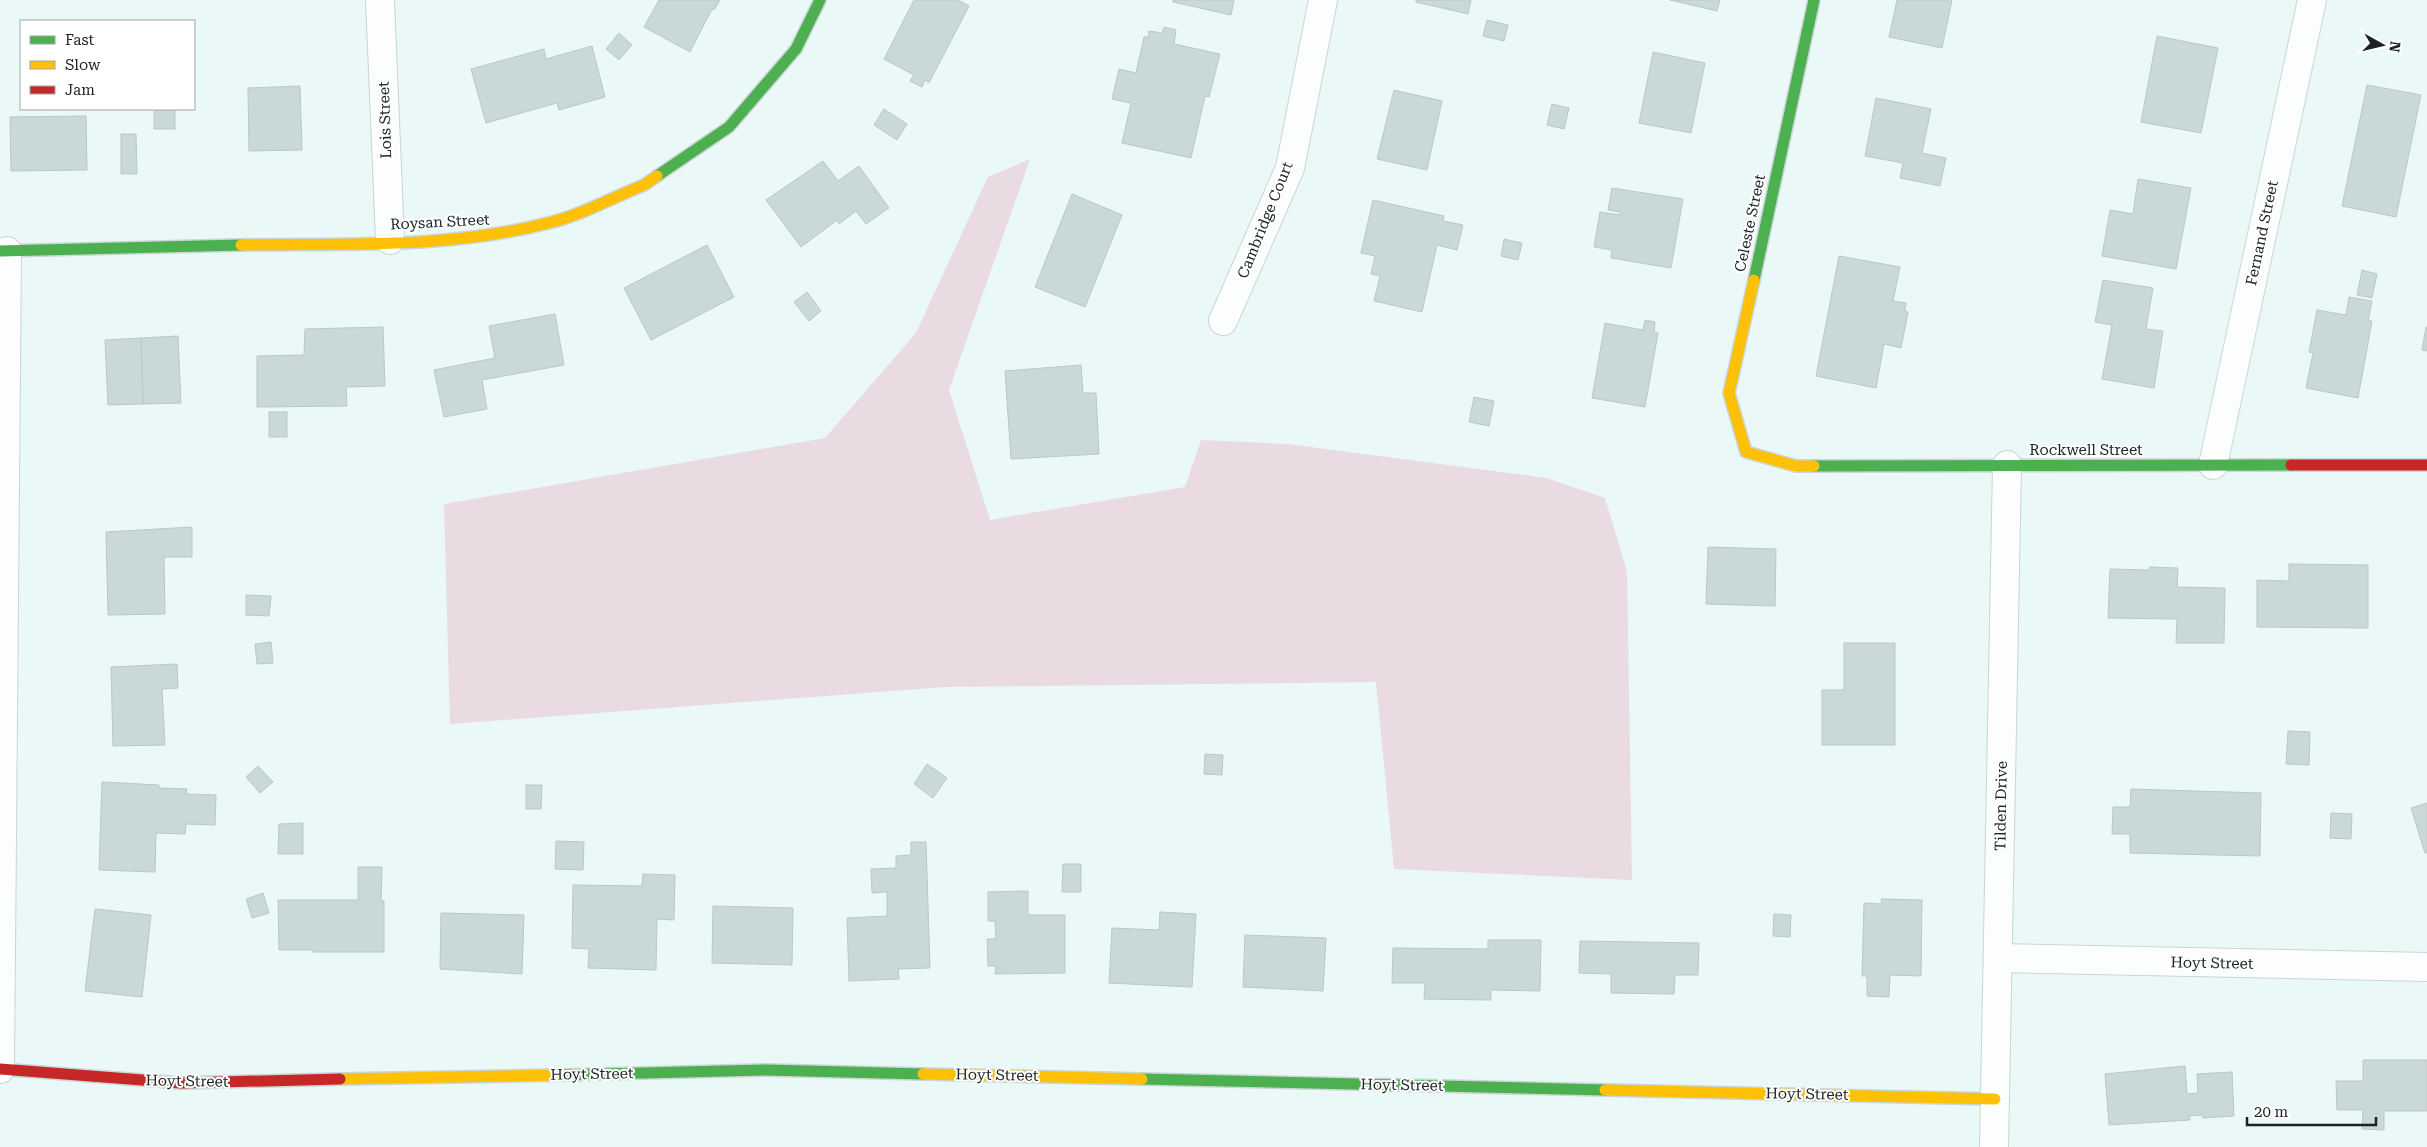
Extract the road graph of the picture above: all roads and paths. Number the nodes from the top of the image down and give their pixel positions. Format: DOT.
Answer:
graph roads {
  1 [pos="380,0"];
  2 [pos="820,0"];
  3 [pos="1323,0"];
  4 [pos="1814,0"];
  5 [pos="2312,0"];
  6 [pos="390,240"];
  7 [pos="3,251"];
  8 [pos="1223,321"];
  9 [pos="1746,452"];
  10 [pos="2007,465"];
  11 [pos="2213,465"];
  12 [pos="2427,465"];
  13 [pos="1998,958"];
  14 [pos="2427,967"];
  15 [pos="0,1069"];
  16 [pos="1995,1099"];
  17 [pos="1994,1147"];
  1 -- 6 [label="street, Lois Street"];
  2 -- 6 [label="street, Roysan Street"];
  3 -- 8 [label="street, Cambridge Court"];
  4 -- 9 [label="street, Celeste Street"];
  5 -- 11 [label="street, Fernand Street"];
  6 -- 7 [label="street, Roysan Street"];
  7 -- 15 [label="street"];
  9 -- 10 [label="street, Rockwell Street"];
  10 -- 11 [label="street, Rockwell Street"];
  10 -- 13 [label="street, Tilden Drive"];
  11 -- 12 [label="street, Rockwell Street"];
  13 -- 14 [label="street, Hoyt Street"];
  13 -- 16 [label="street, Tilden Drive"];
  15 -- 16 [label="street, Hoyt Street"];
  16 -- 17 [label="street, Tilden Drive"];
}
